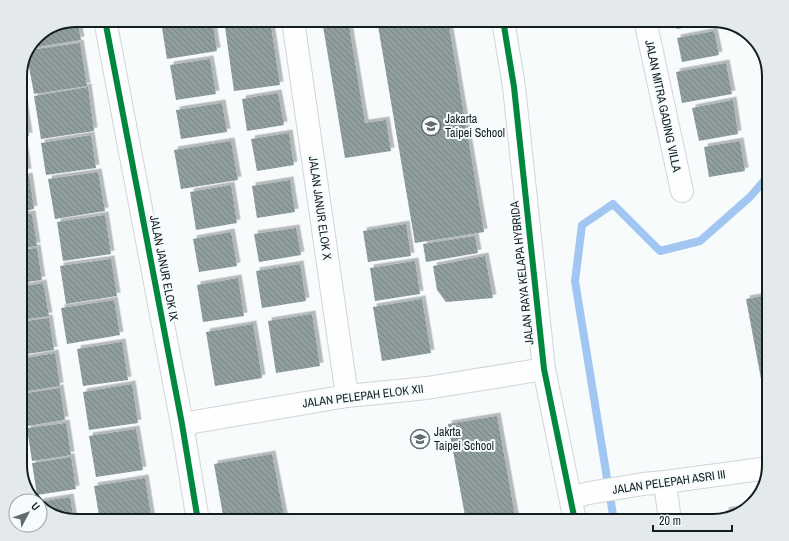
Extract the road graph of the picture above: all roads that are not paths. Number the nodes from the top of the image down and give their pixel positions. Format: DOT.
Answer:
graph roads {
  1 [pos="106,27"];
  2 [pos="294,27"];
  3 [pos="504,27"];
  4 [pos="647,27"];
  5 [pos="682,191"];
  6 [pos="544,369"];
  7 [pos="347,396"];
  8 [pos="182,424"];
  9 [pos="762,469"];
  10 [pos="665,482"];
  11 [pos="580,495"];
  12 [pos="197,514"];
  13 [pos="576,514"];
  14 [pos="669,514"];
  1 -- 8 [label="street, JALAN JANUR ELOK IX"];
  2 -- 7 [label="street, JALAN JANUR ELOK X"];
  3 -- 6 [label="street, JALAN RAYA KELAPA HYBRIDA"];
  4 -- 5 [label="street, JALAN MITRA GADING VILLA"];
  6 -- 7 [label="street, JALAN PELEPAH ELOK XII"];
  6 -- 11 [label="street, JALAN RAYA KELAPA HYBRIDA"];
  7 -- 8 [label="street, JALAN PELEPAH ELOK XII"];
  8 -- 12 [label="street, JALAN JANUR ELOK IX"];
  9 -- 10 [label="street, JALAN PELEPAH ASRI III"];
  10 -- 11 [label="street, JALAN PELEPAH ASRI III"];
  10 -- 14 [label="street"];
  11 -- 13 [label="street, JALAN RAYA KELAPA HYBRIDA"];
}
